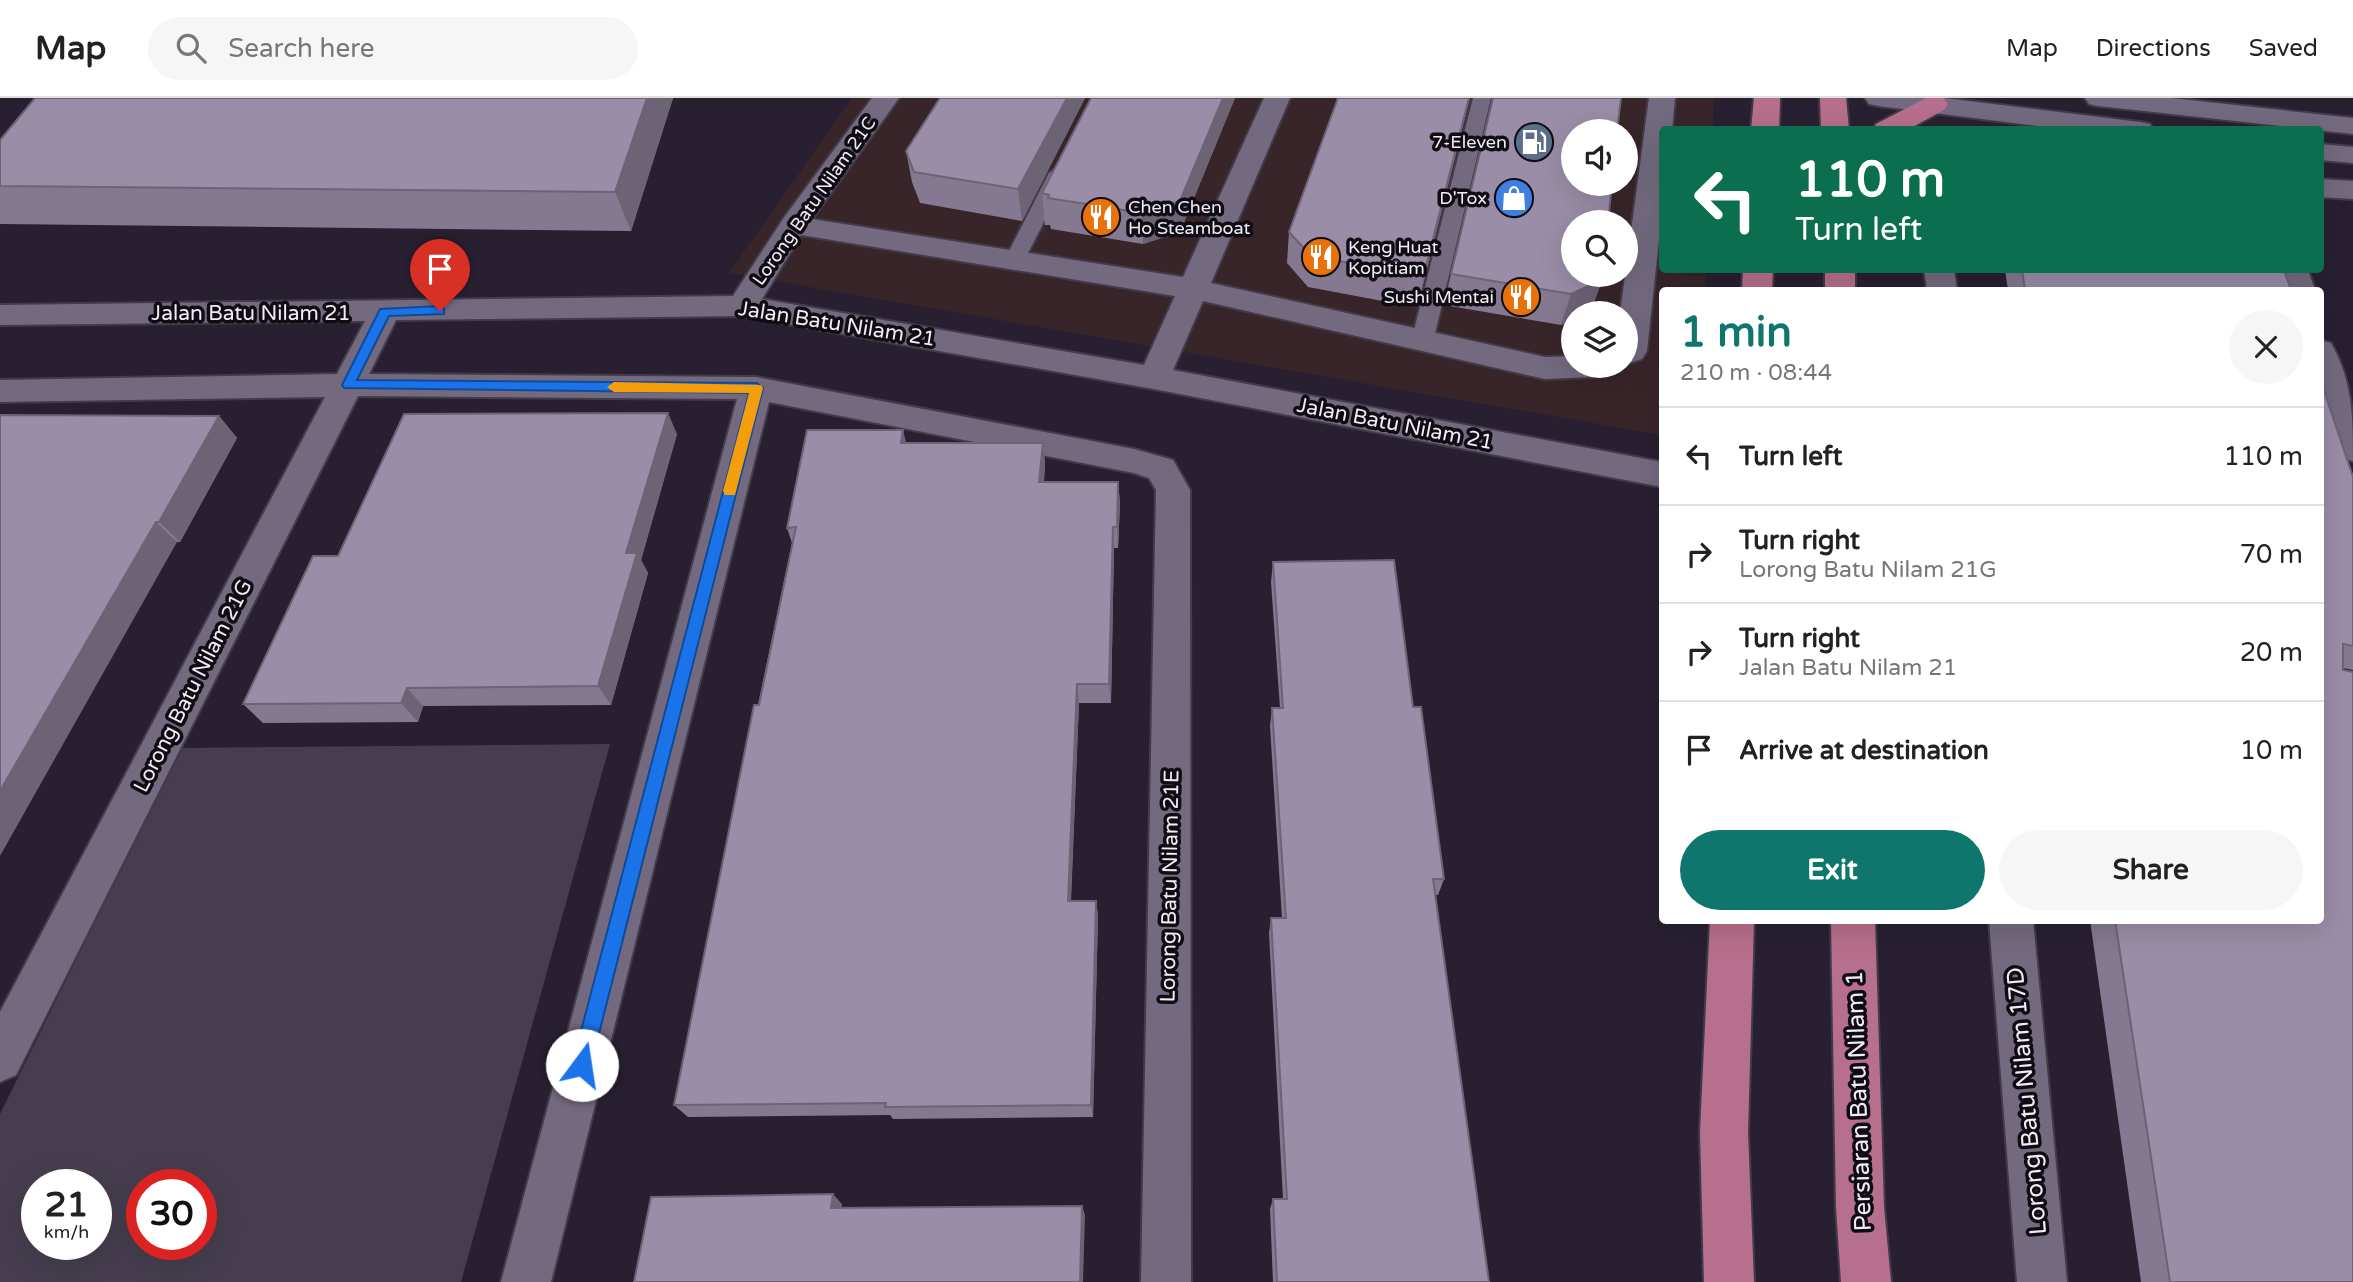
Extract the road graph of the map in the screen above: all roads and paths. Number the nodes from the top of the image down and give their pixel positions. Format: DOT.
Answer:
graph roads {
  1 [pos="886,98"];
  2 [pos="1277,98"];
  3 [pos="1482,98"];
  4 [pos="1662,98"];
  5 [pos="1767,98"];
  6 [pos="1833,98"];
  7 [pos="1878,98"];
  8 [pos="2096,98"];
  9 [pos="1935,104"];
  10 [pos="1765,126"];
  11 [pos="1835,126"];
  12 [pos="1894,126"];
  13 [pos="2108,126"];
  14 [pos="2353,126"];
  15 [pos="2324,152"];
  16 [pos="2353,155"];
  17 [pos="1065,160"];
  18 [pos="793,225"];
  19 [pos="1015,259"];
  20 [pos="1193,289"];
  21 [pos="1636,301"];
  22 [pos="742,306"];
  23 [pos="385,312"];
  24 [pos="0,315"];
  25 [pos="1423,342"];
  26 [pos="2324,363"];
  27 [pos="1561,367"];
  28 [pos="1154,378"];
  29 [pos="348,385"];
  30 [pos="757,388"];
  31 [pos="0,391"];
  32 [pos="2353,449"];
  33 [pos="1659,473"];
  34 [pos="1732,924"];
  35 [pos="1853,924"];
  36 [pos="2011,924"];
  37 [pos="0,1059"];
  38 [pos="526,1282"];
  39 [pos="1166,1282"];
  40 [pos="1729,1282"];
  41 [pos="1866,1282"];
  42 [pos="2042,1282"];
  1 -- 18 [label="street, Lorong Batu Nilam 21C"];
  2 -- 20 [label="street"];
  3 -- 25 [label="lane"];
  4 -- 21 [label="street"];
  5 -- 10 [label="main road"];
  6 -- 11 [label="main road"];
  7 -- 9 [label="street"];
  8 -- 14 [label="street"];
  9 -- 12 [label="main road"];
  9 -- 13 [label="street"];
  15 -- 16 [label="street"];
  17 -- 19 [label="lane"];
  18 -- 19 [label="street"];
  18 -- 22 [label="street, Lorong Batu Nilam 21C"];
  19 -- 20 [label="street"];
  20 -- 25 [label="street"];
  20 -- 28 [label="street"];
  22 -- 23 [label="street, Jalan Batu Nilam 21"];
  22 -- 28 [label="street, Jalan Batu Nilam 21"];
  23 -- 24 [label="street, Jalan Batu Nilam 21"];
  23 -- 29 [label="street, Lorong Batu Nilam 21G"];
  25 -- 27 [label="street"];
  26 -- 32 [label="street"];
  28 -- 33 [label="street, Jalan Batu Nilam 21"];
  29 -- 30 [label="street"];
  29 -- 31 [label="street"];
  29 -- 37 [label="street, Lorong Batu Nilam 21G"];
  30 -- 38 [label="street"];
  30 -- 39 [label="street, Lorong Batu Nilam 21E"];
  34 -- 40 [label="main road"];
  35 -- 41 [label="main road, Persiaran Batu Nilam 1"];
  36 -- 42 [label="street, Lorong Batu Nilam 17D"];
}
